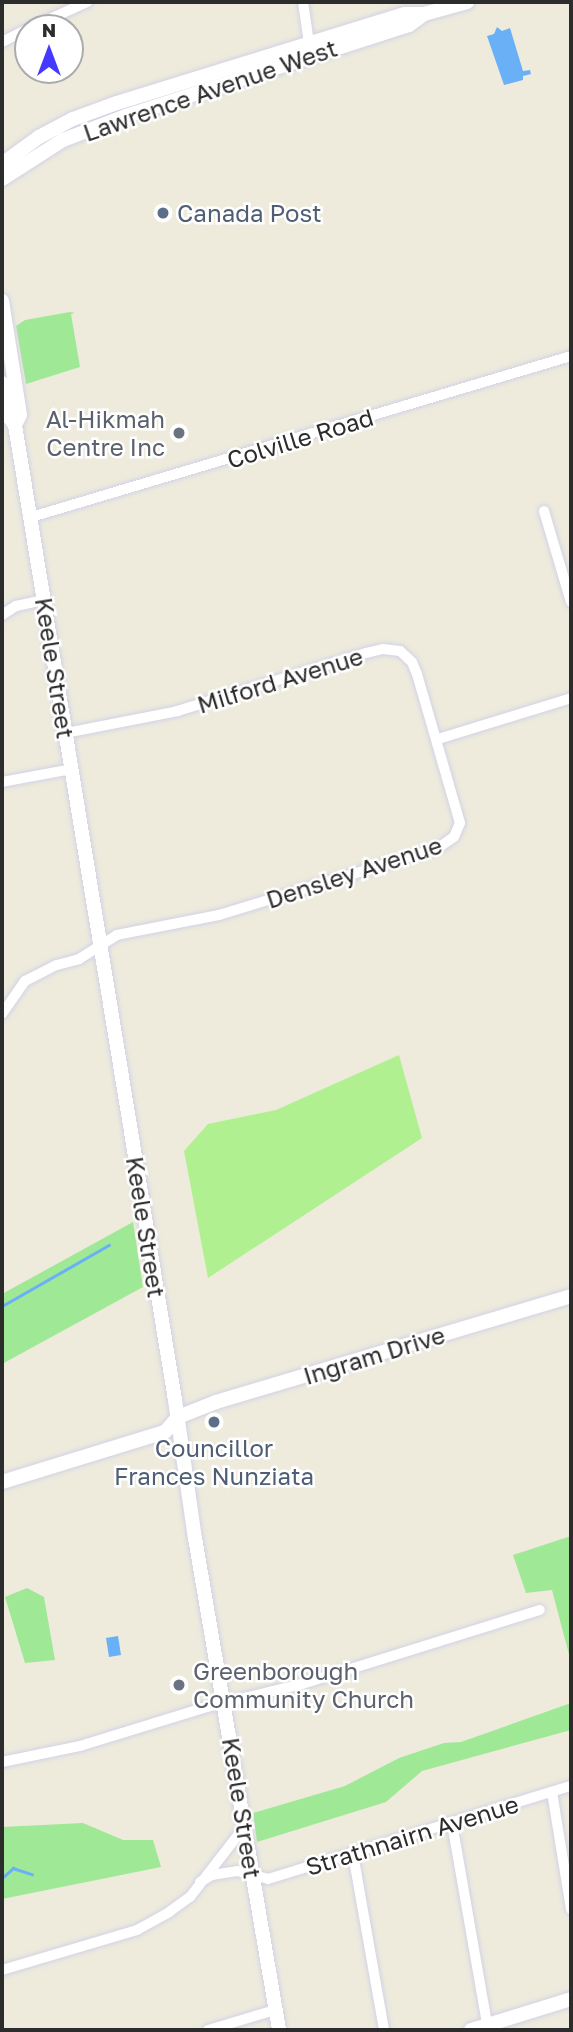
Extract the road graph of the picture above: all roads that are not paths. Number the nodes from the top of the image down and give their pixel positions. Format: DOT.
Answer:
graph roads {
  1 [pos="87,2"];
  2 [pos="303,2"];
  3 [pos="467,2"];
  4 [pos="61,6"];
  5 [pos="423,8"];
  6 [pos="310,50"];
  7 [pos="117,103"];
  8 [pos="125,116"];
  9 [pos="21,151"];
  10 [pos="2,153"];
  11 [pos="2,164"];
  12 [pos="2,179"];
  13 [pos="2,301"];
  14 [pos="3,317"];
  15 [pos="571,356"];
  16 [pos="2,383"];
  17 [pos="15,425"];
  18 [pos="544,511"];
  19 [pos="28,518"];
  20 [pos="44,600"];
  21 [pos="571,602"];
  22 [pos="2,614"];
  23 [pos="571,698"];
  24 [pos="66,733"];
  25 [pos="438,739"];
  26 [pos="72,769"];
  27 [pos="2,782"];
  28 [pos="101,946"];
  29 [pos="2,1014"];
  30 [pos="571,1296"];
  31 [pos="178,1417"];
  32 [pos="2,1482"];
  33 [pos="540,1611"];
  34 [pos="224,1703"];
  35 [pos="2,1762"];
  36 [pos="571,1786"];
  37 [pos="552,1792"];
  38 [pos="452,1823"];
  39 [pos="245,1826"];
  40 [pos="353,1854"];
  41 [pos="253,1875"];
  42 [pos="200,1882"];
  43 [pos="571,1909"];
  44 [pos="2,1970"];
  45 [pos="571,1999"];
  46 [pos="275,2010"];
  47 [pos="488,2028"];
  48 [pos="208,2030"];
  49 [pos="279,2030"];
  50 [pos="384,2030"];
  51 [pos="471,2030"];
  1 -- 4 [label="street"];
  2 -- 6 [label="street"];
  3 -- 5 [label="main road, Lawrence Avenue West"];
  5 -- 6 [label="main road, Lawrence Avenue West"];
  6 -- 7 [label="main road, Lawrence Avenue West"];
  6 -- 8 [label="main road, Lawrence Avenue West"];
  7 -- 8 [label="main road"];
  7 -- 9 [label="main road, Lawrence Avenue West"];
  8 -- 12 [label="main road, Lawrence Avenue West"];
  9 -- 10 [label="main road"];
  9 -- 11 [label="main road, Lawrence Avenue West"];
  13 -- 14 [label="main road, Keele Street"];
  14 -- 17 [label="main road, Keele Street"];
  15 -- 19 [label="street, Colville Road"];
  16 -- 17 [label="main road, Keele Street"];
  17 -- 19 [label="main road, Keele Street"];
  18 -- 21 [label="street"];
  19 -- 20 [label="main road, Keele Street"];
  20 -- 22 [label="street"];
  20 -- 24 [label="main road, Keele Street"];
  23 -- 25 [label="street"];
  24 -- 25 [label="street, Milford Avenue"];
  24 -- 26 [label="main road, Keele Street"];
  25 -- 28 [label="street, Densley Avenue"];
  26 -- 27 [label="street"];
  26 -- 28 [label="main road, Keele Street"];
  28 -- 29 [label="street"];
  28 -- 31 [label="main road, Keele Street"];
  30 -- 31 [label="main road, Ingram Drive"];
  31 -- 32 [label="main road, Ingram Drive"];
  31 -- 34 [label="main road, Keele Street"];
  33 -- 34 [label="street"];
  34 -- 35 [label="street"];
  34 -- 39 [label="main road, Keele Street"];
  36 -- 37 [label="street, Strathnairn Avenue"];
  37 -- 38 [label="street, Strathnairn Avenue"];
  37 -- 43 [label="street"];
  38 -- 40 [label="street, Strathnairn Avenue"];
  38 -- 47 [label="street"];
  39 -- 41 [label="main road, Keele Street"];
  39 -- 42 [label="street"];
  40 -- 41 [label="street, Strathnairn Avenue"];
  40 -- 50 [label="street"];
  41 -- 42 [label="street, Strathnairn Avenue"];
  41 -- 46 [label="main road, Keele Street"];
  42 -- 44 [label="street"];
  45 -- 47 [label="main road"];
  46 -- 48 [label="street"];
  46 -- 49 [label="main road, Keele Street"];
  47 -- 51 [label="main road"];
}
